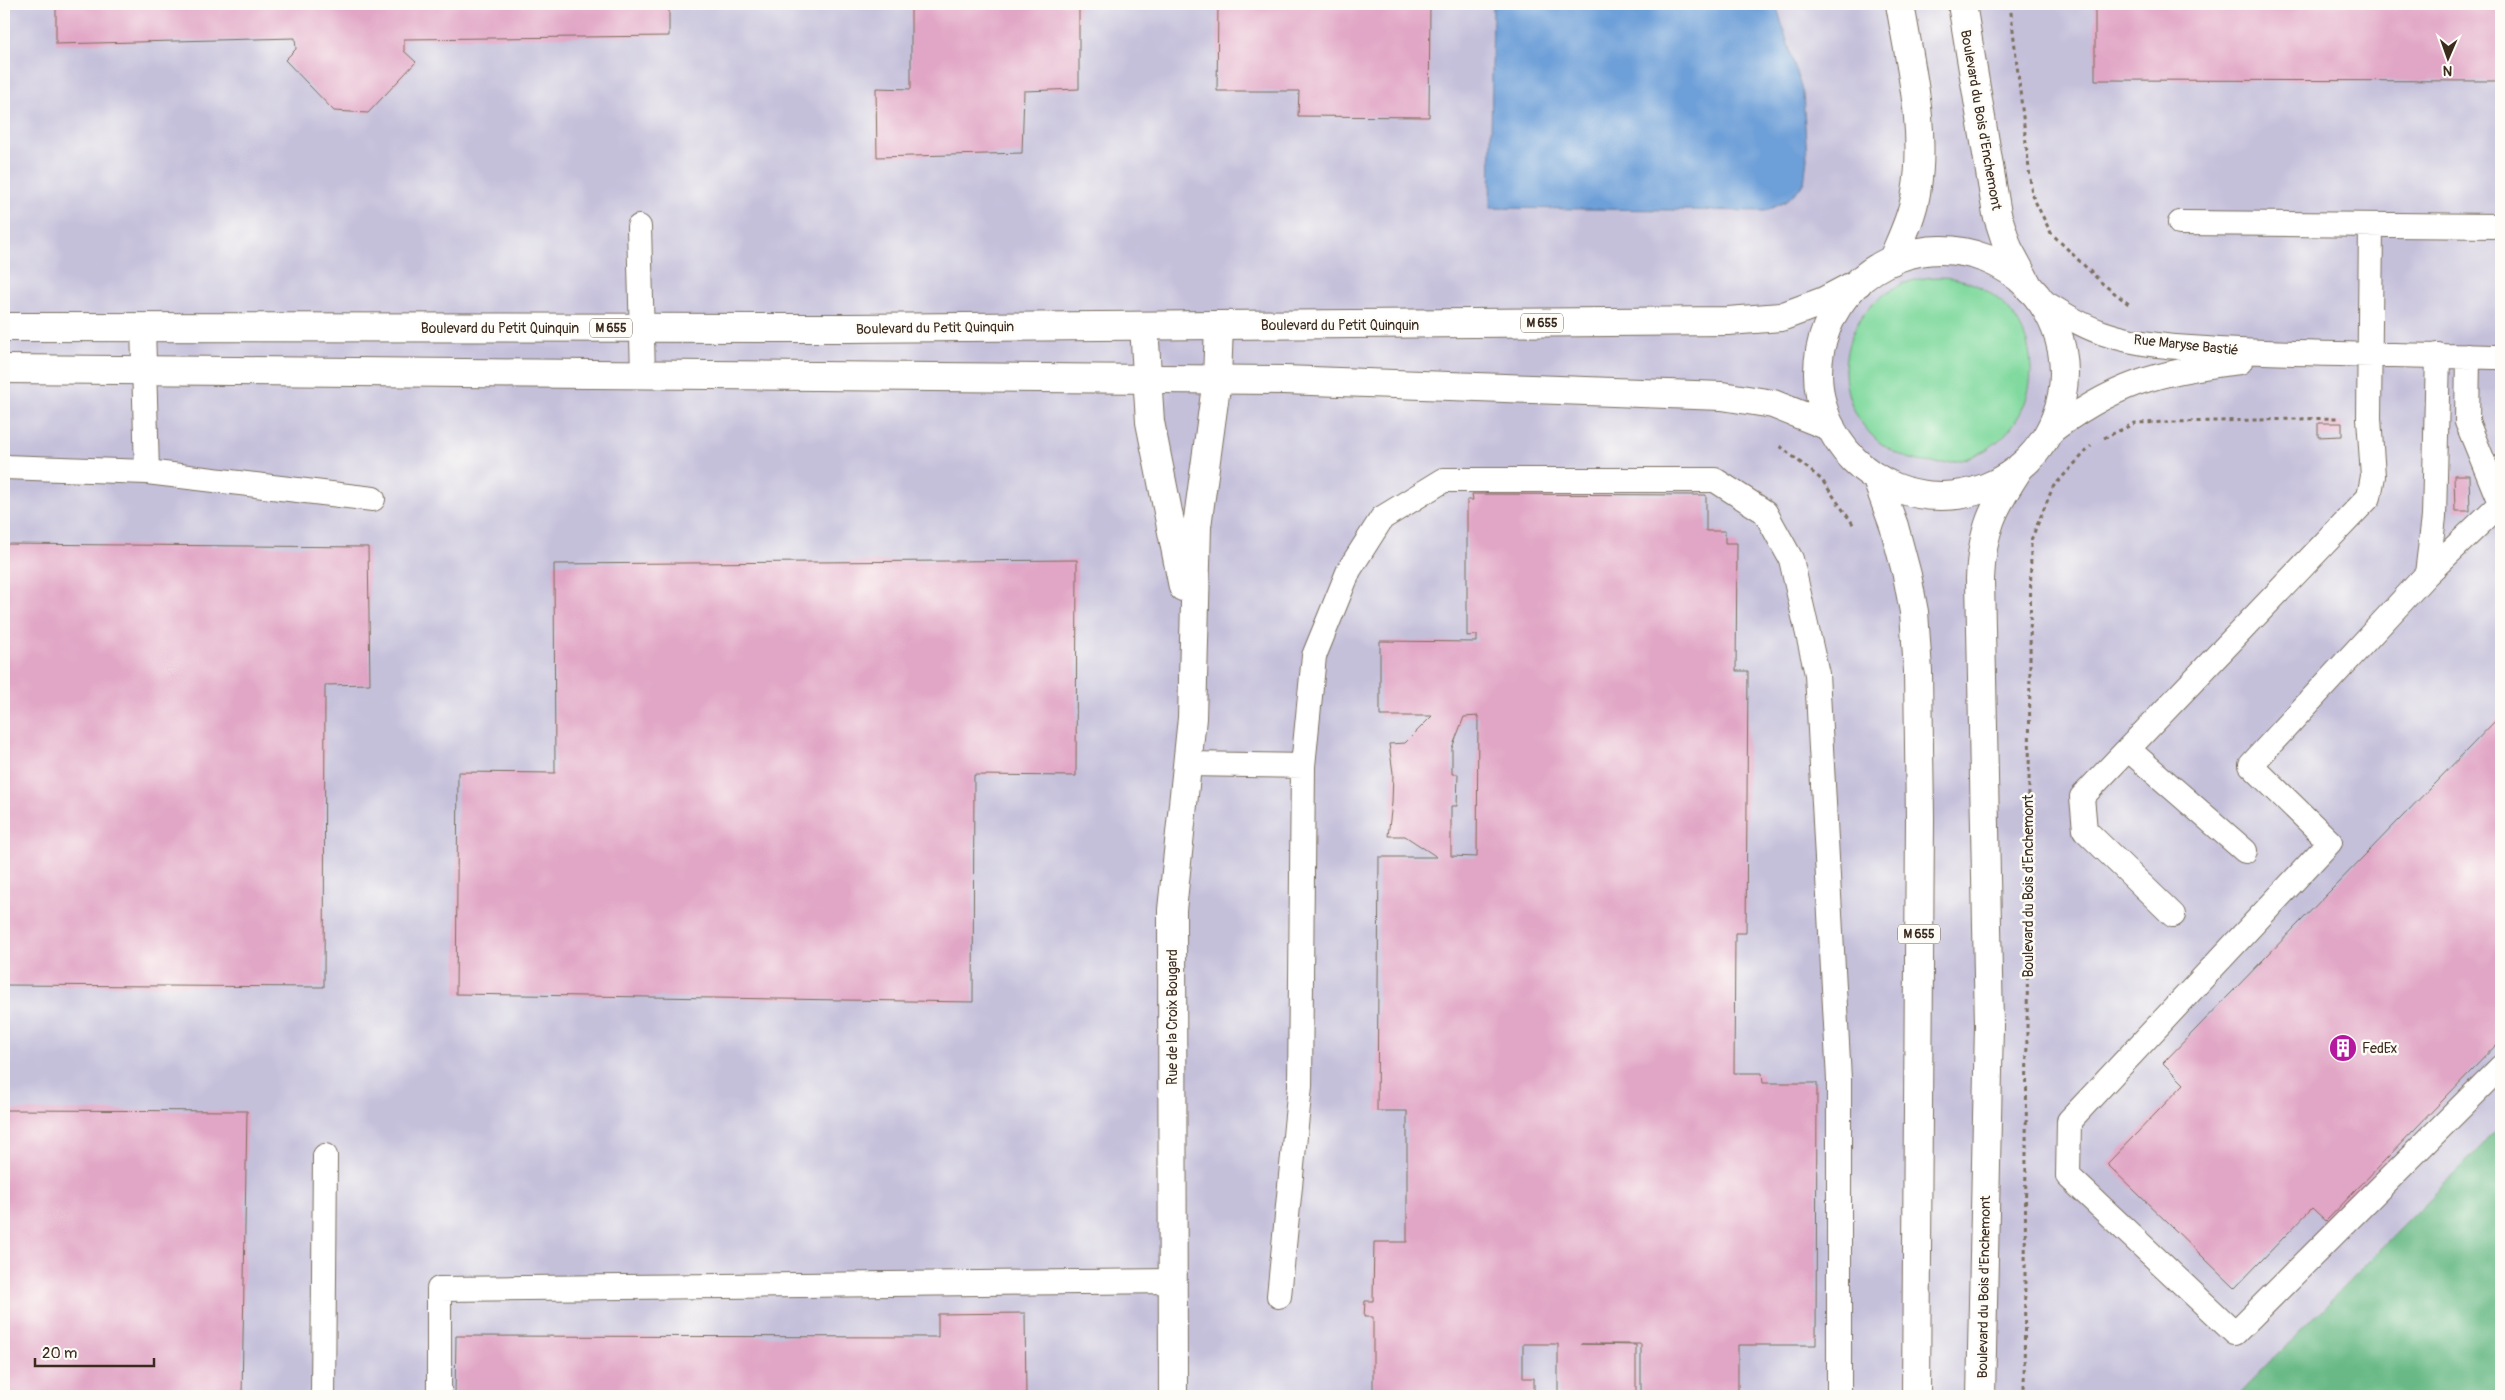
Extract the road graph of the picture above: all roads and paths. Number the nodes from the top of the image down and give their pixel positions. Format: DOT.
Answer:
graph roads {
  1 [pos="1900,4"];
  2 [pos="1962,4"];
  3 [pos="2010,4"];
  4 [pos="2180,223"];
  5 [pos="2371,225"];
  6 [pos="2501,226"];
  7 [pos="639,228"];
  8 [pos="1892,261"];
  9 [pos="1858,282"];
  10 [pos="2035,294"];
  11 [pos="2130,306"];
  12 [pos="1144,326"];
  13 [pos="1219,326"];
  14 [pos="4,327"];
  15 [pos="144,327"];
  16 [pos="642,328"];
  17 [pos="2311,354"];
  18 [pos="2369,355"];
  19 [pos="2438,355"];
  20 [pos="2468,356"];
  21 [pos="2501,356"];
  22 [pos="4,369"];
  23 [pos="144,370"];
  24 [pos="643,374"];
  25 [pos="1146,379"];
  26 [pos="1217,379"];
  27 [pos="2369,418"];
  28 [pos="1831,427"];
  29 [pos="2047,435"];
  30 [pos="2102,439"];
  31 [pos="1772,441"];
  32 [pos="2093,444"];
  33 [pos="4,467"];
  34 [pos="2020,467"];
  35 [pos="147,472"];
  36 [pos="1876,477"];
  37 [pos="373,499"];
  38 [pos="2500,505"];
  39 [pos="1859,531"];
  40 [pos="2426,574"];
  41 [pos="1193,638"];
  42 [pos="2129,750"];
  43 [pos="1188,764"];
  44 [pos="1303,766"];
  45 [pos="2245,851"];
  46 [pos="2173,915"];
  47 [pos="2501,1067"];
  48 [pos="325,1156"];
  49 [pos="1173,1281"];
  50 [pos="1279,1296"];
  51 [pos="323,1396"];
  52 [pos="439,1396"];
  53 [pos="1173,1396"];
  54 [pos="1839,1396"];
  55 [pos="1916,1396"];
  56 [pos="1981,1396"];
  57 [pos="2024,1396"];
  1 -- 8 [label="main road"];
  2 -- 10 [label="main road, Boulevard du Bois d'Enchemont"];
  3 -- 11 [label="path"];
  4 -- 5 [label="lane"];
  5 -- 6 [label="lane"];
  5 -- 18 [label="lane"];
  7 -- 16 [label="lane"];
  8 -- 9 [label="main road, Boulevard du Petit Quinquin"];
  8 -- 10 [label="main road, Boulevard du Petit Quinquin"];
  9 -- 13 [label="main road, Boulevard du Petit Quinquin / M 655"];
  9 -- 28 [label="main road"];
  10 -- 17 [label="lane, Rue Maryse Bastié"];
  10 -- 29 [label="main road, Boulevard du Bois d'Enchemont"];
  12 -- 13 [label="main road, Boulevard du Petit Quinquin / M 655"];
  12 -- 16 [label="main road, Boulevard du Petit Quinquin / M 655"];
  12 -- 25 [label="main road"];
  13 -- 26 [label="main road"];
  14 -- 15 [label="main road, Boulevard du Petit Quinquin / M 655"];
  15 -- 16 [label="main road, Boulevard du Petit Quinquin / M 655"];
  15 -- 23 [label="lane"];
  16 -- 24 [label="lane"];
  17 -- 18 [label="lane, Rue Maryse Bastié"];
  17 -- 29 [label="lane, Rue Maryse Bastié"];
  18 -- 19 [label="lane, Rue Maryse Bastié"];
  18 -- 27 [label="lane"];
  19 -- 20 [label="lane, Rue Maryse Bastié"];
  19 -- 40 [label="lane"];
  20 -- 21 [label="lane, Rue Maryse Bastié"];
  20 -- 38 [label="lane"];
  22 -- 23 [label="main road"];
  23 -- 24 [label="main road"];
  23 -- 35 [label="lane"];
  24 -- 25 [label="main road"];
  25 -- 26 [label="main road"];
  25 -- 41 [label="main road"];
  26 -- 28 [label="main road"];
  26 -- 41 [label="main road"];
  27 -- 30 [label="path"];
  27 -- 42 [label="lane"];
  28 -- 36 [label="main road"];
  29 -- 34 [label="main road, Boulevard du Bois d'Enchemont"];
  31 -- 39 [label="path"];
  32 -- 57 [label="path, Boulevard du Bois d'Enchemont"];
  33 -- 35 [label="lane"];
  34 -- 36 [label="main road"];
  34 -- 56 [label="main road, Boulevard du Bois d'Enchemont"];
  35 -- 37 [label="lane"];
  36 -- 55 [label="main road, M 655"];
  38 -- 40 [label="lane"];
  40 -- 47 [label="lane"];
  41 -- 43 [label="main road, Rue de la Croix Bougard"];
  42 -- 45 [label="lane"];
  42 -- 46 [label="lane"];
  43 -- 44 [label="lane"];
  43 -- 49 [label="main road, Rue de la Croix Bougard"];
  44 -- 50 [label="lane"];
  44 -- 54 [label="lane"];
  48 -- 51 [label="lane"];
  49 -- 52 [label="lane"];
  49 -- 53 [label="main road, Rue de la Croix Bougard"];
}
